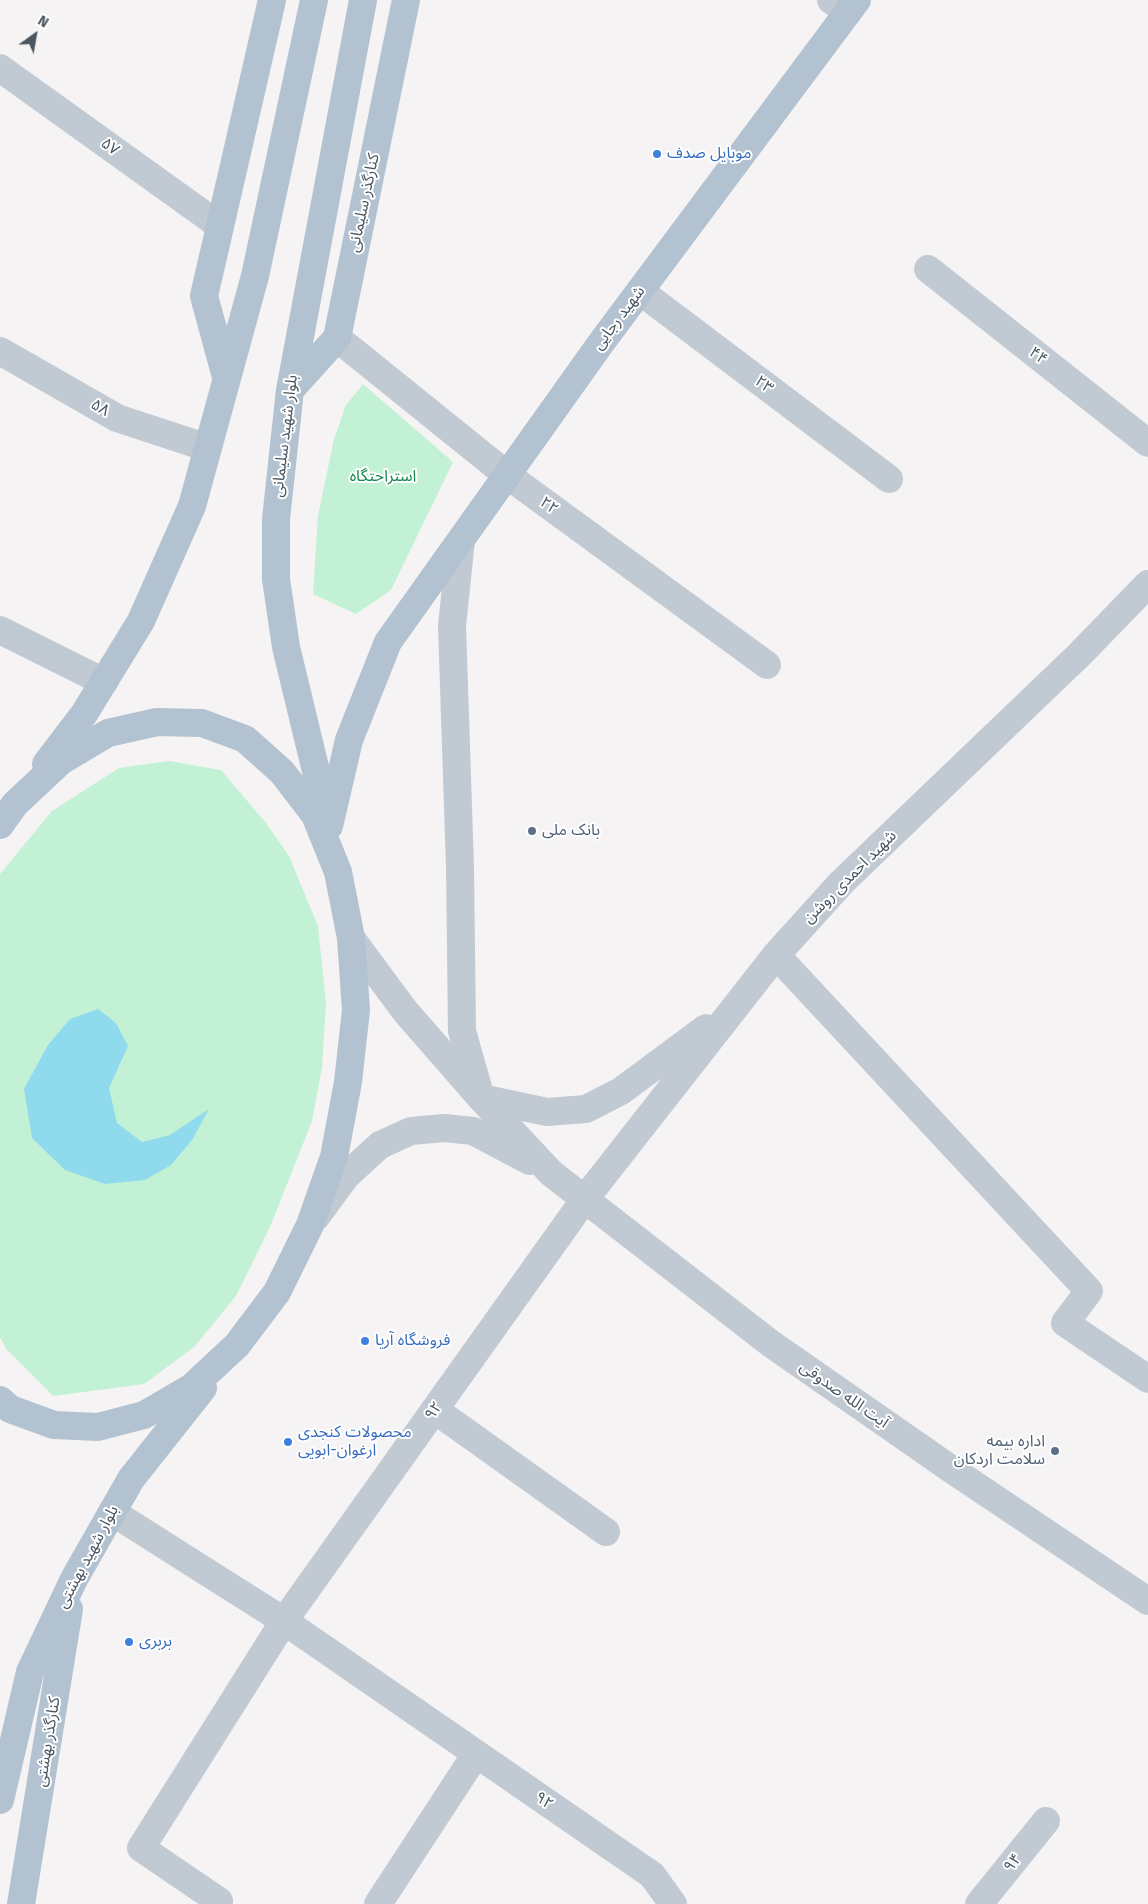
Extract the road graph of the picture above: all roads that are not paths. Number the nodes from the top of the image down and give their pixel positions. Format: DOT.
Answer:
graph roads {
  1 [pos="272,0"];
  2 [pos="314,0"];
  3 [pos="363,0"];
  4 [pos="406,0"];
  5 [pos="845,4"];
  6 [pos="0,68"];
  7 [pos="220,226"];
  8 [pos="928,270"];
  9 [pos="640,291"];
  10 [pos="337,338"];
  11 [pos="0,351"];
  12 [pos="226,377"];
  13 [pos="290,390"];
  14 [pos="1148,443"];
  15 [pos="208,448"];
  16 [pos="507,475"];
  17 [pos="889,479"];
  18 [pos="461,540"];
  19 [pos="1148,584"];
  20 [pos="0,630"];
  21 [pos="767,665"];
  22 [pos="104,682"];
  23 [pos="7,814"];
  24 [pos="329,826"];
  25 [pos="338,872"];
  26 [pos="351,938"];
  27 [pos="776,955"];
  28 [pos="734,1007"];
  29 [pos="481,1098"];
  30 [pos="551,1173"];
  31 [pos="584,1200"];
  32 [pos="310,1226"];
  33 [pos="237,1345"];
  34 [pos="1148,1379"];
  35 [pos="3,1405"];
  36 [pos="435,1410"];
  37 [pos="112,1512"];
  38 [pos="606,1532"];
  39 [pos="74,1579"];
  40 [pos="1148,1601"];
  41 [pos="284,1621"];
  42 [pos="476,1754"];
  43 [pos="0,1800"];
  44 [pos="1046,1821"];
  45 [pos="21,1904"];
  46 [pos="218,1904"];
  47 [pos="378,1904"];
  48 [pos="673,1904"];
  49 [pos="979,1904"];
  1 -- 7 [label="main road"];
  2 -- 12 [label="main road"];
  3 -- 13 [label="main road, بلوار شهید سلیمانی"];
  4 -- 10 [label="main road, کنارگذر سلیمانی"];
  5 -- 9 [label="main road, شهید رجایی"];
  6 -- 7 [label="street, ۵۷"];
  7 -- 12 [label="main road"];
  8 -- 14 [label="street, ۴۴"];
  9 -- 16 [label="main road, شهید رجایی"];
  9 -- 17 [label="street, ۲۳"];
  10 -- 13 [label="main road"];
  10 -- 16 [label="street, ۲۲"];
  11 -- 15 [label="street, ۵۸"];
  12 -- 15 [label="main road"];
  13 -- 24 [label="main road, بلوار شهید سلیمانی"];
  15 -- 22 [label="main road"];
  16 -- 18 [label="main road, شهید رجایی"];
  16 -- 21 [label="street, ۲۲"];
  18 -- 24 [label="main road, شهید رجایی"];
  18 -- 29 [label="street"];
  19 -- 27 [label="street, شهید احمدی روشن"];
  20 -- 22 [label="street"];
  22 -- 23 [label="main road"];
  23 -- 25 [label="main road"];
  24 -- 25 [label="main road, بلوار شهید سلیمانی"];
  25 -- 26 [label="main road"];
  26 -- 29 [label="street"];
  26 -- 32 [label="main road"];
  27 -- 28 [label="street, شهید احمدی روشن"];
  27 -- 34 [label="street"];
  28 -- 29 [label="street"];
  28 -- 31 [label="street, شهید احمدی روشن"];
  29 -- 30 [label="street"];
  30 -- 31 [label="street, آیت الله صدوقی"];
  30 -- 32 [label="street"];
  31 -- 36 [label="street, ۹۲"];
  31 -- 40 [label="street, آیت الله صدوقی"];
  32 -- 33 [label="main road"];
  33 -- 35 [label="main road"];
  33 -- 37 [label="main road, بلوار شهید بهشتی"];
  36 -- 38 [label="street"];
  36 -- 41 [label="street, ۹۲"];
  37 -- 39 [label="main road, بلوار شهید بهشتی"];
  37 -- 41 [label="street, ۹۲"];
  39 -- 43 [label="main road, بلوار شهید بهشتی"];
  39 -- 45 [label="main road, کنارگذر بهشتی"];
  41 -- 42 [label="street, ۹۲"];
  41 -- 46 [label="street"];
  42 -- 47 [label="street"];
  42 -- 48 [label="street, ۹۲"];
  44 -- 49 [label="street, ۹۴"];
}
